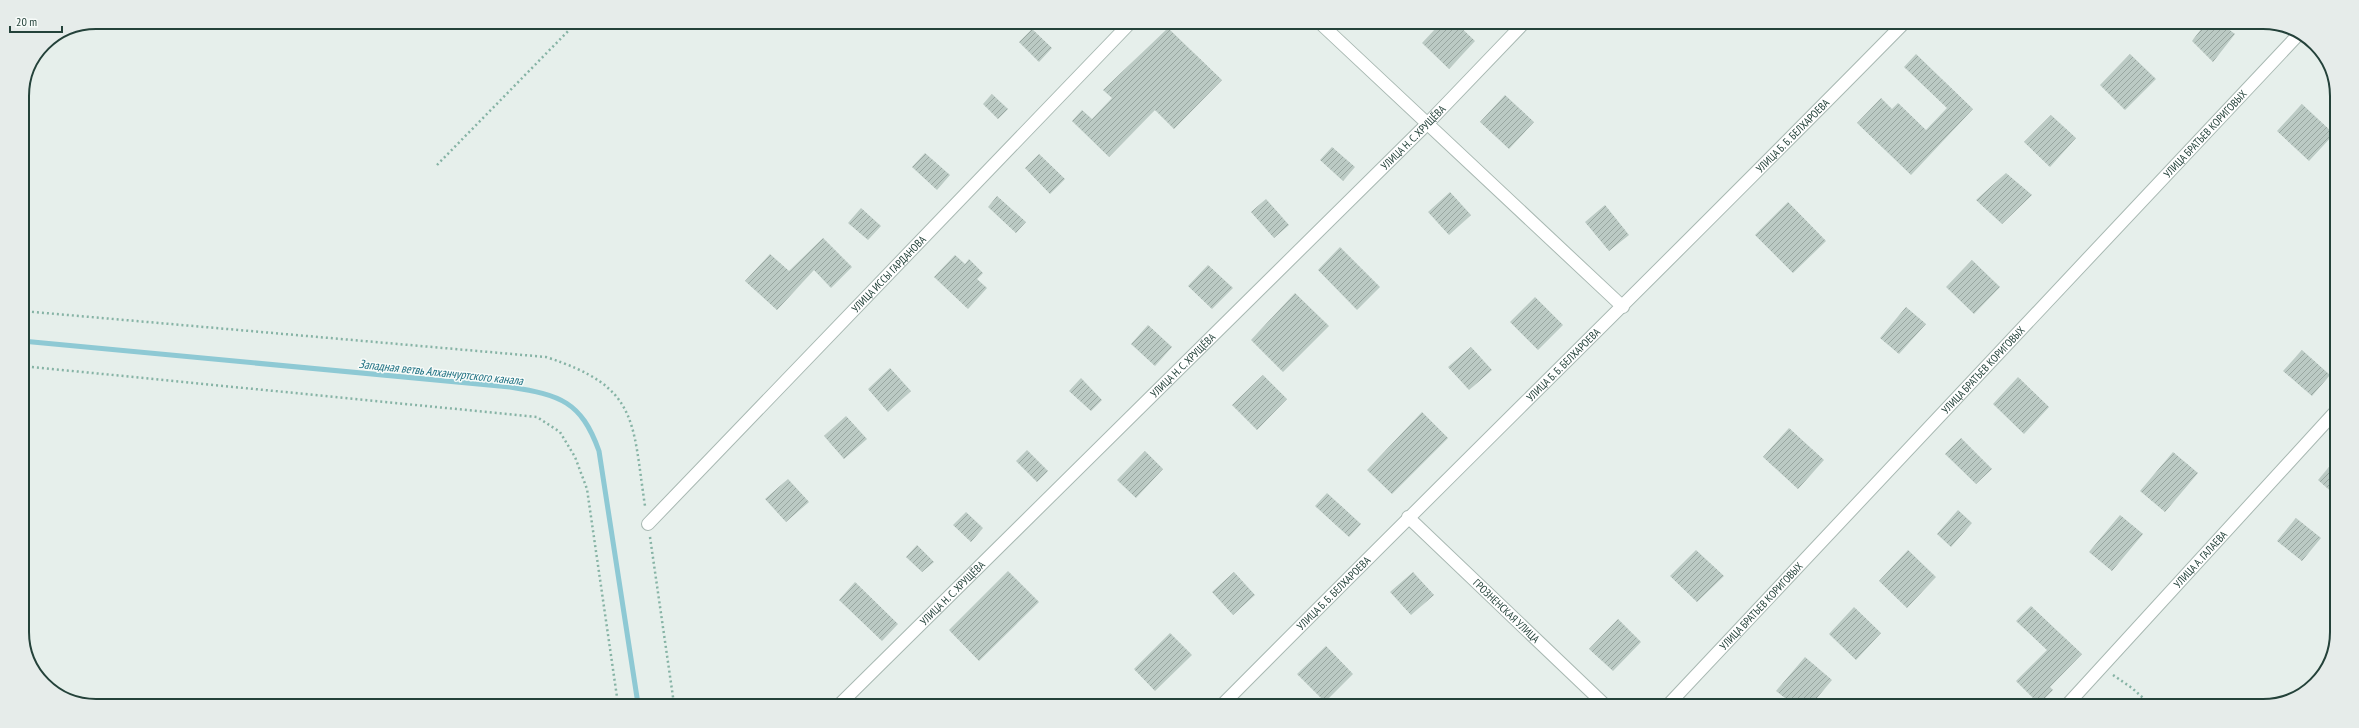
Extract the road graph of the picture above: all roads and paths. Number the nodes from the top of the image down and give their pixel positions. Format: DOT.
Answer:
graph roads {
  1 [pos="570,29"];
  2 [pos="1124,29"];
  3 [pos="1326,29"];
  4 [pos="1518,29"];
  5 [pos="1898,29"];
  6 [pos="2296,38"];
  7 [pos="1427,124"];
  8 [pos="437,165"];
  9 [pos="1623,306"];
  10 [pos="29,312"];
  11 [pos="29,367"];
  12 [pos="2330,417"];
  13 [pos="1408,517"];
  14 [pos="648,524"];
  15 [pos="2101,667"];
  16 [pos="617,699"];
  17 [pos="673,699"];
  18 [pos="845,699"];
  19 [pos="1228,699"];
  20 [pos="1599,699"];
  21 [pos="1674,699"];
  22 [pos="2072,699"];
  23 [pos="2144,699"];
  1 -- 8 [label="path"];
  2 -- 14 [label="street, УЛИЦА ИССЫ ГАРДАНОВА"];
  3 -- 7 [label="street"];
  4 -- 7 [label="street, УЛИЦА Н. С. ХРУЩЁВА"];
  5 -- 9 [label="street, УЛИЦА Б. Б. БЕЛХАРОЕВА"];
  6 -- 21 [label="street, УЛИЦА БРАТЬЕВ КОРИГОВЫХ"];
  7 -- 9 [label="street"];
  7 -- 18 [label="street, УЛИЦА Н. С. ХРУЩЁВА"];
  9 -- 13 [label="street, УЛИЦА Б. Б. БЕЛХАРОЕВА"];
  10 -- 14 [label="path"];
  11 -- 16 [label="path"];
  12 -- 15 [label="street, УЛИЦА А. ГАЛАЕВА"];
  13 -- 19 [label="street, УЛИЦА Б. Б. БЕЛХАРОЕВА"];
  13 -- 20 [label="street, ГРОЗНЕНСКАЯ УЛИЦА"];
  14 -- 17 [label="path"];
  15 -- 22 [label="street, УЛИЦА А. ГАЛАЕВА"];
  15 -- 23 [label="path"];
}
